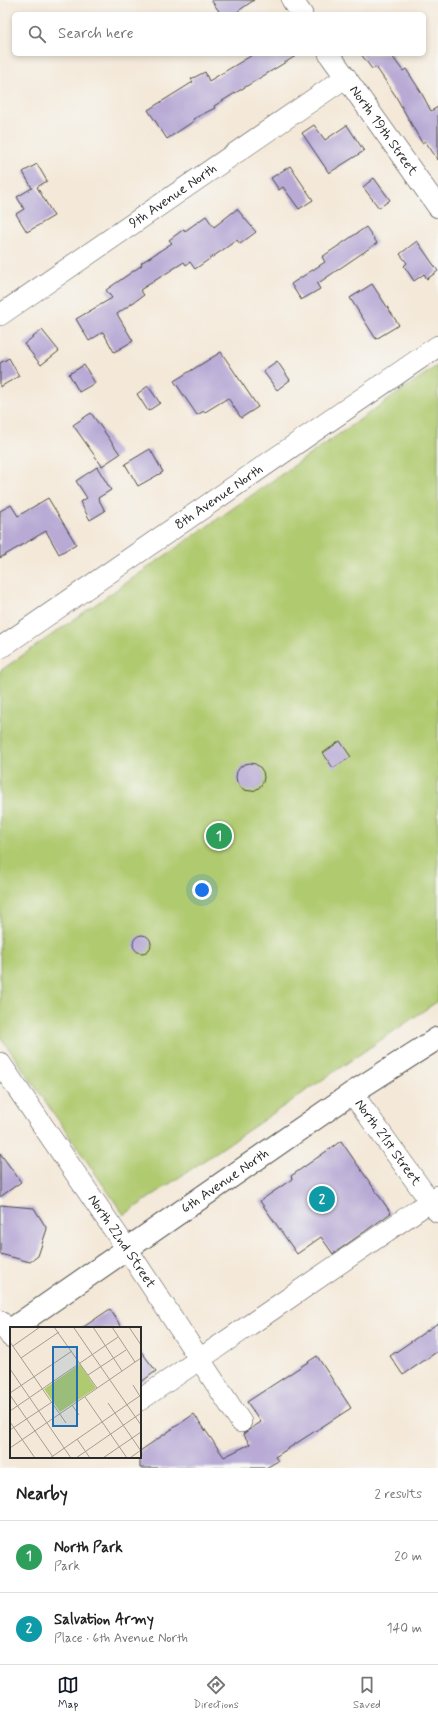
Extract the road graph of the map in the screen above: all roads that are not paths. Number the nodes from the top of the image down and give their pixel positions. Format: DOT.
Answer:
graph roads {
  1 [pos="292,0"];
  2 [pos="301,12"];
  3 [pos="330,56"];
  4 [pos="346,78"];
  5 [pos="438,207"];
  6 [pos="0,316"];
  7 [pos="438,346"];
  8 [pos="0,648"];
  9 [pos="438,1038"];
  10 [pos="0,1063"];
  11 [pos="352,1093"];
  12 [pos="435,1203"];
  13 [pos="127,1249"];
  14 [pos="13,1327"];
  15 [pos="199,1358"];
  16 [pos="141,1399"];
  17 [pos="241,1422"];
  1 -- 2 [label="street"];
  3 -- 4 [label="street, North 19th Street"];
  4 -- 5 [label="street, North 19th Street"];
  4 -- 6 [label="street, 9th Avenue North"];
  7 -- 8 [label="street, 8th Avenue North"];
  9 -- 11 [label="main road, 6th Avenue North"];
  10 -- 13 [label="street, North 22nd Street"];
  11 -- 12 [label="street, North 21st Street"];
  11 -- 13 [label="main road, 6th Avenue North"];
  12 -- 15 [label="street"];
  13 -- 14 [label="main road, 6th Avenue North"];
  13 -- 15 [label="street, North 22nd Street"];
  15 -- 16 [label="street"];
  15 -- 17 [label="street, North 22nd Street"];
}
